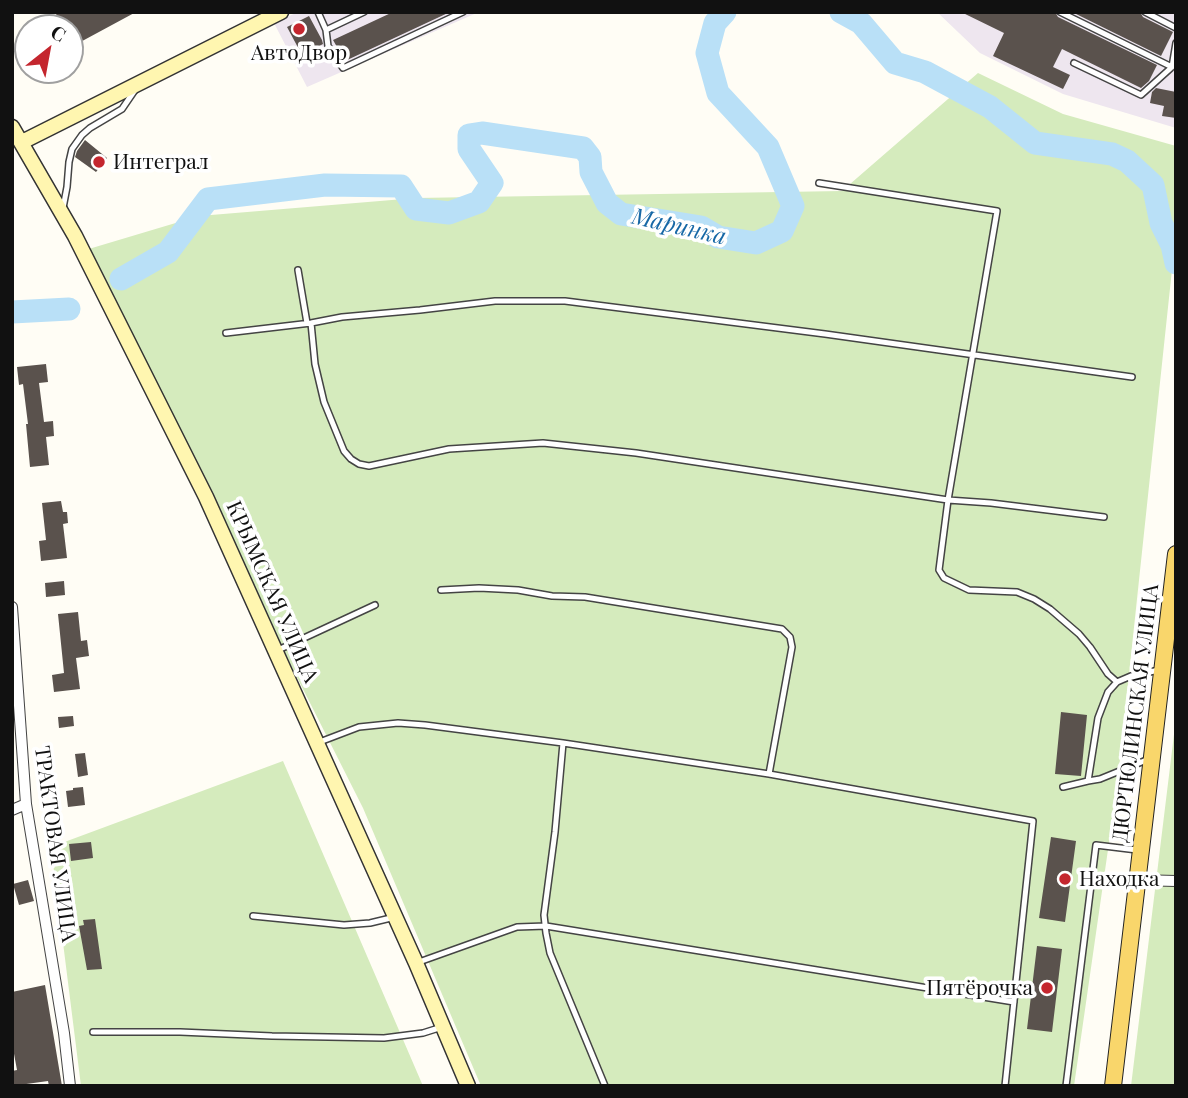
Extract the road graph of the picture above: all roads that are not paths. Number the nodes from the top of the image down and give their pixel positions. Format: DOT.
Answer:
graph roads {
  1 [pos="282,12"];
  2 [pos="318,12"];
  3 [pos="364,12"];
  4 [pos="463,12"];
  5 [pos="1060,12"];
  6 [pos="1145,12"];
  7 [pos="1176,27"];
  8 [pos="326,30"];
  9 [pos="1176,43"];
  10 [pos="1074,63"];
  11 [pos="1172,67"];
  12 [pos="139,84"];
  13 [pos="12,128"];
  14 [pos="22,142"];
  15 [pos="819,183"];
  16 [pos="62,211"];
  17 [pos="298,270"];
  18 [pos="309,323"];
  19 [pos="226,333"];
  20 [pos="972,355"];
  21 [pos="1132,377"];
  22 [pos="948,500"];
  23 [pos="1104,517"];
  24 [pos="1176,554"];
  25 [pos="441,590"];
  26 [pos="375,605"];
  27 [pos="12,607"];
  28 [pos="276,651"];
  29 [pos="1162,670"];
  30 [pos="1117,682"];
  31 [pos="317,743"];
  32 [pos="563,743"];
  33 [pos="1152,758"];
  34 [pos="769,774"];
  35 [pos="1088,781"];
  36 [pos="1063,787"];
  37 [pos="26,804"];
  38 [pos="12,810"];
  39 [pos="1141,850"];
  40 [pos="1138,880"];
  41 [pos="1176,881"];
  42 [pos="253,916"];
  43 [pos="395,917"];
  44 [pos="546,926"];
  45 [pos="416,963"];
  46 [pos="1014,1003"];
  47 [pos="443,1027"];
  48 [pos="93,1032"];
  49 [pos="70,1086"];
  50 [pos="468,1086"];
  51 [pos="605,1086"];
  52 [pos="1005,1086"];
  53 [pos="1066,1086"];
  54 [pos="1113,1086"];
  1 -- 12 [label="main road"];
  2 -- 8 [label="lane"];
  3 -- 8 [label="lane"];
  4 -- 8 [label="lane"];
  5 -- 11 [label="lane"];
  6 -- 7 [label="lane"];
  9 -- 11 [label="lane"];
  10 -- 11 [label="lane"];
  12 -- 14 [label="main road"];
  12 -- 16 [label="lane"];
  13 -- 14 [label="main road, КРЫМСКАЯ УЛИЦА"];
  14 -- 16 [label="main road, КРЫМСКАЯ УЛИЦА"];
  15 -- 20 [label="lane"];
  16 -- 28 [label="main road, КРЫМСКАЯ УЛИЦА"];
  17 -- 18 [label="lane"];
  18 -- 19 [label="lane"];
  18 -- 20 [label="lane"];
  18 -- 22 [label="lane"];
  20 -- 21 [label="lane"];
  20 -- 22 [label="lane"];
  22 -- 23 [label="lane"];
  22 -- 30 [label="lane"];
  24 -- 29 [label="main road, ДЮРТЮЛИНСКАЯ УЛИЦА"];
  25 -- 34 [label="lane"];
  26 -- 28 [label="lane"];
  27 -- 37 [label="street, ТРАКТОВАЯ УЛИЦА"];
  28 -- 31 [label="main road, КРЫМСКАЯ УЛИЦА"];
  29 -- 30 [label="lane"];
  29 -- 33 [label="main road, ДЮРТЮЛИНСКАЯ УЛИЦА"];
  30 -- 35 [label="lane"];
  31 -- 32 [label="lane"];
  31 -- 43 [label="main road, КРЫМСКАЯ УЛИЦА"];
  32 -- 34 [label="lane"];
  32 -- 44 [label="lane"];
  33 -- 35 [label="lane"];
  33 -- 39 [label="main road, ДЮРТЮЛИНСКАЯ УЛИЦА"];
  34 -- 46 [label="lane"];
  35 -- 36 [label="lane"];
  37 -- 38 [label="street"];
  37 -- 49 [label="street, ТРАКТОВАЯ УЛИЦА"];
  39 -- 40 [label="main road, ДЮРТЮЛИНСКАЯ УЛИЦА"];
  39 -- 53 [label="lane"];
  40 -- 41 [label="street"];
  40 -- 54 [label="main road, ДЮРТЮЛИНСКАЯ УЛИЦА"];
  42 -- 43 [label="lane"];
  43 -- 45 [label="main road, КРЫМСКАЯ УЛИЦА"];
  44 -- 45 [label="lane"];
  44 -- 46 [label="lane"];
  44 -- 51 [label="lane"];
  45 -- 47 [label="main road, КРЫМСКАЯ УЛИЦА"];
  46 -- 52 [label="lane"];
  47 -- 48 [label="lane"];
  47 -- 50 [label="main road, КРЫМСКАЯ УЛИЦА"];
}
